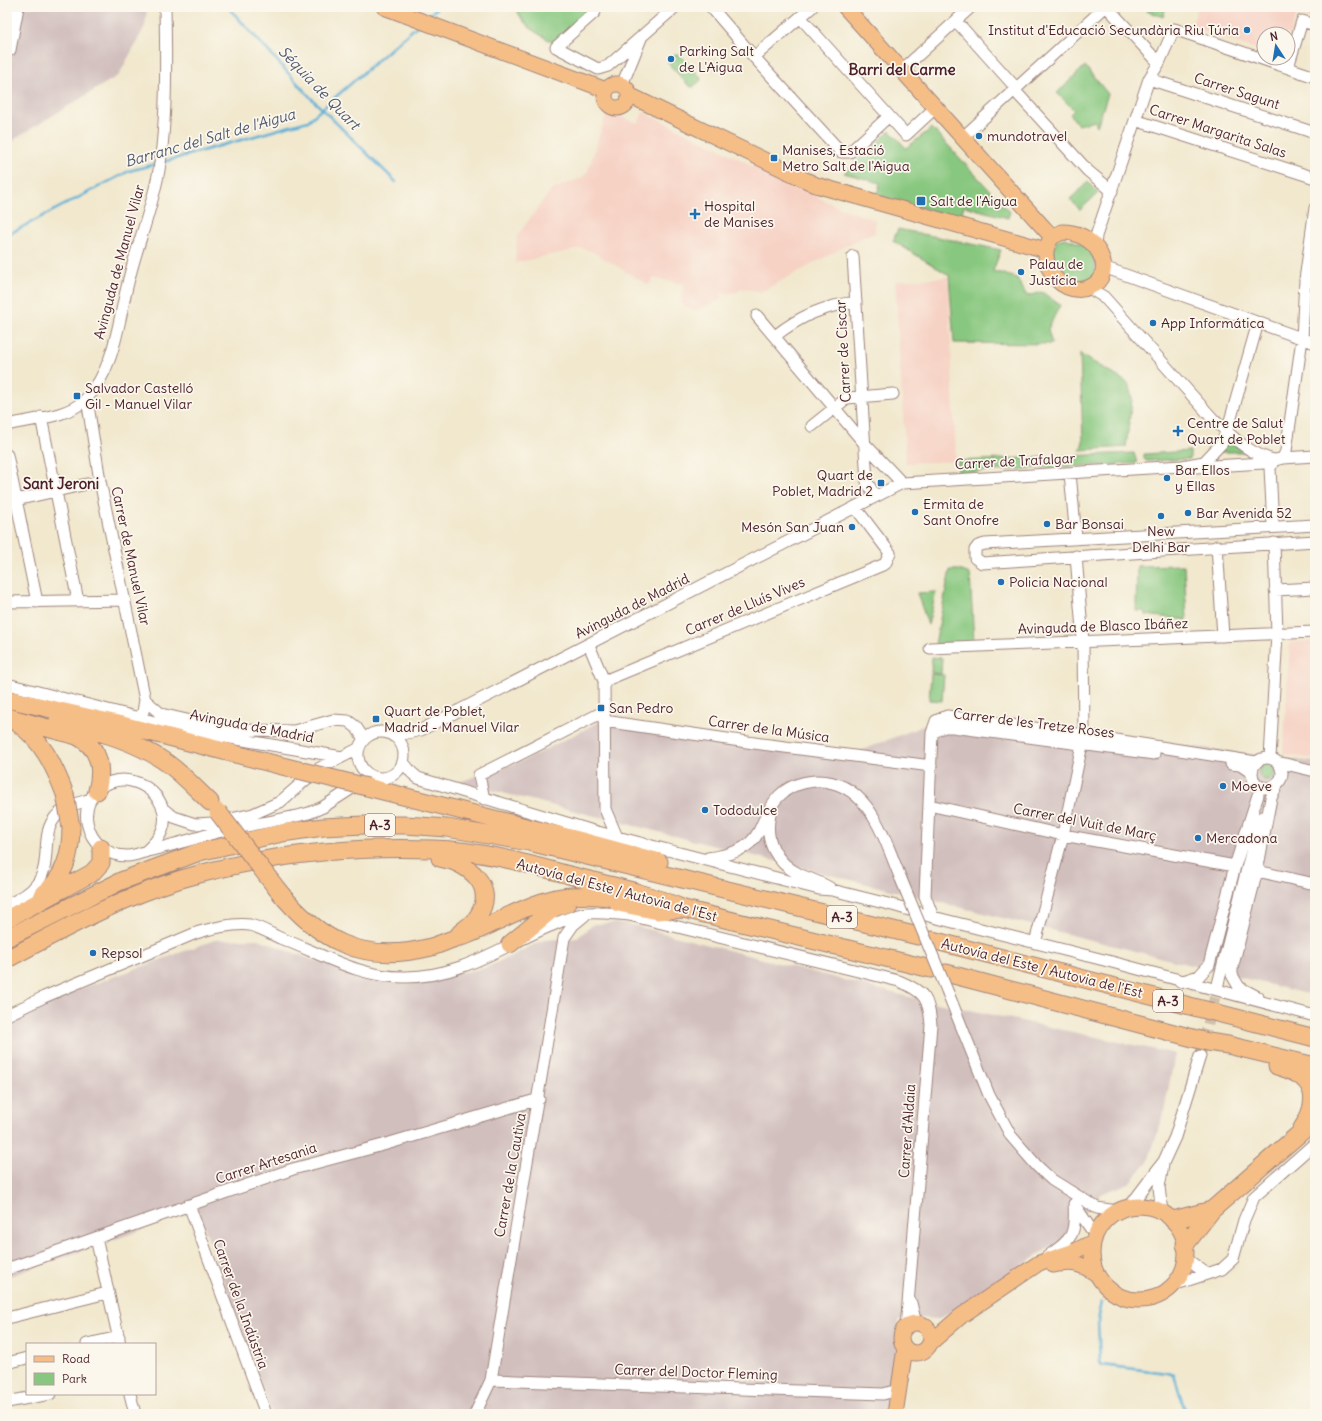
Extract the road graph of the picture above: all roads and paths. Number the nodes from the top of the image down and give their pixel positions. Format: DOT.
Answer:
graph roads {
  1 [pos="18,7"];
  2 [pos="165,7"];
  3 [pos="384,7"];
  4 [pos="675,7"];
  5 [pos="711,7"];
  6 [pos="812,7"];
  7 [pos="846,7"];
  8 [pos="971,7"];
  9 [pos="1106,7"];
  10 [pos="595,12"];
  11 [pos="800,17"];
  12 [pos="956,21"];
  13 [pos="1315,25"];
  14 [pos="642,36"];
  15 [pos="10,50"];
  16 [pos="754,57"];
  17 [pos="1159,63"];
  18 [pos="1288,67"];
  19 [pos="902,70"];
  20 [pos="1315,77"];
  21 [pos="1149,79"];
  22 [pos="606,90"];
  23 [pos="625,90"];
  24 [pos="1016,90"];
  25 [pos="935,108"];
  26 [pos="888,117"];
  27 [pos="1135,120"];
  28 [pos="1315,133"];
  29 [pos="962,138"];
  30 [pos="1122,162"];
  31 [pos="1315,178"];
  32 [pos="1099,180"];
  33 [pos="1112,191"];
  34 [pos="1314,214"];
  35 [pos="1052,237"];
  36 [pos="1095,247"];
  37 [pos="1046,250"];
  38 [pos="853,256"];
  39 [pos="1102,264"];
  40 [pos="1310,281"];
  41 [pos="1089,288"];
  42 [pos="856,302"];
  43 [pos="757,316"];
  44 [pos="1261,324"];
  45 [pos="775,336"];
  46 [pos="1302,339"];
  47 [pos="1315,343"];
  48 [pos="893,394"];
  49 [pos="861,396"];
  50 [pos="87,399"];
  51 [pos="834,407"];
  52 [pos="42,417"];
  53 [pos="1213,419"];
  54 [pos="7,425"];
  55 [pos="812,426"];
  56 [pos="1227,432"];
  57 [pos="864,443"];
  58 [pos="1217,448"];
  59 [pos="7,455"];
  60 [pos="1315,456"];
  61 [pos="1279,459"];
  62 [pos="1182,466"];
  63 [pos="1070,473"];
  64 [pos="100,481"];
  65 [pos="902,483"];
  66 [pos="56,491"];
  67 [pos="875,496"];
  68 [pos="16,500"];
  69 [pos="855,507"];
  70 [pos="1315,525"];
  71 [pos="1273,526"];
  72 [pos="1076,538"];
  73 [pos="1315,541"];
  74 [pos="1274,543"];
  75 [pos="1217,546"];
  76 [pos="1076,556"];
  77 [pos="1315,588"];
  78 [pos="1275,590"];
  79 [pos="124,600"];
  80 [pos="78,601"];
  81 [pos="7,602"];
  82 [pos="37,602"];
  83 [pos="1315,632"];
  84 [pos="1277,634"];
  85 [pos="1223,636"];
  86 [pos="1082,642"];
  87 [pos="589,645"];
  88 [pos="930,648"];
  89 [pos="604,681"];
  90 [pos="7,684"];
  91 [pos="7,699"];
  92 [pos="145,700"];
  93 [pos="37,706"];
  94 [pos="11,713"];
  95 [pos="604,716"];
  96 [pos="139,718"];
  97 [pos="421,730"];
  98 [pos="393,736"];
  99 [pos="1082,739"];
  100 [pos="361,744"];
  101 [pos="403,750"];
  102 [pos="342,757"];
  103 [pos="1274,760"];
  104 [pos="403,762"];
  105 [pos="1256,762"];
  106 [pos="931,766"];
  107 [pos="1312,771"];
  108 [pos="1253,777"];
  109 [pos="1280,779"];
  110 [pos="369,782"];
  111 [pos="94,795"];
  112 [pos="1258,795"];
  113 [pos="1271,798"];
  114 [pos="484,799"];
  115 [pos="773,804"];
  116 [pos="929,805"];
  117 [pos="214,807"];
  118 [pos="163,810"];
  119 [pos="61,811"];
  120 [pos="79,823"];
  121 [pos="1258,826"];
  122 [pos="1063,835"];
  123 [pos="617,837"];
  124 [pos="102,848"];
  125 [pos="411,849"];
  126 [pos="144,852"];
  127 [pos="704,859"];
  128 [pos="1235,866"];
  129 [pos="1257,871"];
  130 [pos="1315,884"];
  131 [pos="832,890"];
  132 [pos="925,896"];
  133 [pos="766,898"];
  134 [pos="7,905"];
  135 [pos="896,906"];
  136 [pos="684,909"];
  137 [pos="664,910"];
  138 [pos="586,913"];
  139 [pos="933,917"];
  140 [pos="7,918"];
  141 [pos="539,931"];
  142 [pos="7,938"];
  143 [pos="564,938"];
  144 [pos="453,939"];
  145 [pos="1035,943"];
  146 [pos="510,944"];
  147 [pos="7,959"];
  148 [pos="1180,982"];
  149 [pos="1218,984"];
  150 [pos="1266,1005"];
  151 [pos="7,1015"];
  152 [pos="1315,1016"];
  153 [pos="1315,1038"];
  154 [pos="1204,1049"];
  155 [pos="1315,1066"];
  156 [pos="538,1099"];
  157 [pos="1315,1121"];
  158 [pos="1298,1134"];
  159 [pos="1315,1143"];
  160 [pos="1164,1161"];
  161 [pos="1052,1180"];
  162 [pos="1074,1204"];
  163 [pos="189,1205"];
  164 [pos="1123,1209"];
  165 [pos="1212,1210"];
  166 [pos="1167,1216"];
  167 [pos="96,1238"];
  168 [pos="1094,1238"];
  169 [pos="1185,1252"];
  170 [pos="1040,1263"];
  171 [pos="7,1269"];
  172 [pos="1025,1273"];
  173 [pos="1096,1273"];
  174 [pos="1207,1274"];
  175 [pos="1173,1285"];
  176 [pos="107,1293"];
  177 [pos="960,1316"];
  178 [pos="7,1318"];
  179 [pos="916,1326"];
  180 [pos="120,1340"];
  181 [pos="930,1342"];
  182 [pos="95,1343"];
  183 [pos="911,1350"];
  184 [pos="26,1358"];
  185 [pos="7,1362"];
  186 [pos="491,1380"];
  187 [pos="898,1394"];
  188 [pos="45,1395"];
  189 [pos="130,1395"];
  190 [pos="7,1402"];
  191 [pos="135,1414"];
  192 [pos="266,1414"];
  193 [pos="475,1414"];
  194 [pos="895,1414"];
  1 -- 15 [label="street"];
  2 -- 50 [label="street, Avinguda de Manuel Vilar"];
  3 -- 22 [label="main road"];
  4 -- 14 [label="street"];
  5 -- 16 [label="street"];
  6 -- 11 [label="street"];
  7 -- 19 [label="main road"];
  8 -- 12 [label="street"];
  9 -- 17 [label="street"];
  9 -- 24 [label="street"];
  10 -- 14 [label="street"];
  11 -- 16 [label="street"];
  11 -- 26 [label="street"];
  12 -- 19 [label="street"];
  12 -- 24 [label="street"];
  13 -- 18 [label="street"];
  14 -- 23 [label="street"];
  16 -- 26 [label="street"];
  17 -- 18 [label="street"];
  17 -- 21 [label="street"];
  18 -- 20 [label="street"];
  19 -- 25 [label="main road"];
  21 -- 27 [label="street"];
  21 -- 28 [label="street, Carrer Sagunt"];
  22 -- 23 [label="main road"];
  22 -- 23 [label="main road"];
  23 -- 37 [label="main road"];
  24 -- 29 [label="street"];
  24 -- 32 [label="street"];
  25 -- 26 [label="street"];
  25 -- 29 [label="main road"];
  27 -- 30 [label="street"];
  27 -- 31 [label="street, Carrer Margarita Salas"];
  29 -- 35 [label="main road"];
  30 -- 32 [label="street"];
  30 -- 33 [label="street"];
  32 -- 33 [label="street"];
  33 -- 36 [label="street"];
  34 -- 40 [label="street"];
  35 -- 36 [label="main road"];
  35 -- 37 [label="main road"];
  36 -- 39 [label="main road"];
  37 -- 41 [label="main road"];
  38 -- 42 [label="street, Carrer de Ciscar"];
  39 -- 41 [label="main road"];
  39 -- 44 [label="street"];
  40 -- 46 [label="street"];
  41 -- 53 [label="street"];
  42 -- 45 [label="street"];
  42 -- 49 [label="street, Carrer de Ciscar"];
  43 -- 45 [label="street"];
  44 -- 46 [label="street"];
  44 -- 56 [label="street, Carrer de Trafalgar"];
  45 -- 51 [label="street"];
  46 -- 47 [label="street"];
  46 -- 61 [label="street"];
  48 -- 49 [label="street"];
  49 -- 51 [label="street"];
  49 -- 57 [label="street, Carrer de Ciscar"];
  50 -- 52 [label="street"];
  50 -- 64 [label="street, Carrer de Manuel Vilar"];
  51 -- 55 [label="street"];
  51 -- 57 [label="street"];
  52 -- 54 [label="street"];
  52 -- 66 [label="street"];
  53 -- 56 [label="street"];
  53 -- 58 [label="street"];
  56 -- 58 [label="street, Carrer de Trafalgar"];
  56 -- 61 [label="street"];
  57 -- 65 [label="street"];
  57 -- 67 [label="street, Carrer de Ciscar"];
  58 -- 62 [label="street, Carrer de Trafalgar"];
  59 -- 68 [label="street"];
  60 -- 61 [label="street, Carrer de Trafalgar"];
  61 -- 62 [label="street, Carrer de Trafalgar"];
  61 -- 71 [label="street"];
  62 -- 63 [label="street, Carrer de Trafalgar"];
  63 -- 65 [label="street, Carrer de Trafalgar"];
  63 -- 72 [label="street"];
  64 -- 66 [label="street"];
  64 -- 79 [label="street, Carrer de Manuel Vilar"];
  65 -- 67 [label="street, Carrer de Trafalgar"];
  66 -- 68 [label="street"];
  66 -- 80 [label="street"];
  67 -- 69 [label="street, Carrer de Trafalgar"];
  68 -- 82 [label="street"];
  69 -- 87 [label="street, Avinguda de Madrid"];
  69 -- 89 [label="street, Carrer de Lluís Vives"];
  70 -- 71 [label="street"];
  71 -- 72 [label="street"];
  72 -- 76 [label="street"];
  73 -- 74 [label="street"];
  74 -- 75 [label="street"];
  74 -- 78 [label="street"];
  75 -- 76 [label="street"];
  75 -- 85 [label="street"];
  76 -- 86 [label="street"];
  77 -- 78 [label="street"];
  78 -- 84 [label="street"];
  79 -- 80 [label="street"];
  79 -- 92 [label="street, Carrer de Manuel Vilar"];
  80 -- 82 [label="street"];
  81 -- 82 [label="street"];
  83 -- 84 [label="street, Avinguda de Blasco Ibáñez"];
  84 -- 85 [label="street, Avinguda de Blasco Ibáñez"];
  84 -- 103 [label="street"];
  85 -- 86 [label="street, Avinguda de Blasco Ibáñez"];
  86 -- 88 [label="street, Avinguda de Blasco Ibáñez"];
  86 -- 99 [label="street"];
  87 -- 89 [label="street"];
  87 -- 97 [label="street, Avinguda de Madrid"];
  89 -- 95 [label="street"];
  90 -- 96 [label="street, Avinguda de Madrid"];
  91 -- 93 [label="highway"];
  92 -- 96 [label="street"];
  92 -- 100 [label="street, Avinguda de Madrid"];
  93 -- 110 [label="highway, bridge"];
  93 -- 117 [label="highway"];
  94 -- 111 [label="highway"];
  94 -- 117 [label="highway"];
  94 -- 120 [label="highway, bridge"];
  95 -- 106 [label="street, Carrer de la Música"];
  95 -- 114 [label="street"];
  95 -- 123 [label="street"];
  96 -- 102 [label="street, Avinguda de Madrid"];
  97 -- 98 [label="street, Avinguda de Madrid"];
  97 -- 101 [label="street, Avinguda de Madrid"];
  98 -- 100 [label="street"];
  98 -- 101 [label="street"];
  99 -- 105 [label="street, Carrer de les Tretze Roses"];
  99 -- 106 [label="street, Carrer de les Tretze Roses"];
  99 -- 108 [label="street, Carrer de les Tretze Roses"];
  99 -- 122 [label="street"];
  100 -- 102 [label="street"];
  100 -- 110 [label="street"];
  101 -- 104 [label="street"];
  102 -- 118 [label="street"];
  103 -- 105 [label="street"];
  103 -- 107 [label="street"];
  103 -- 109 [label="street"];
  104 -- 110 [label="street"];
  104 -- 114 [label="street"];
  105 -- 108 [label="street"];
  106 -- 116 [label="street"];
  107 -- 109 [label="street"];
  108 -- 109 [label="street"];
  108 -- 112 [label="street"];
  109 -- 113 [label="street"];
  110 -- 126 [label="street"];
  110 -- 133 [label="highway"];
  111 -- 118 [label="street"];
  111 -- 119 [label="street"];
  111 -- 120 [label="street"];
  112 -- 121 [label="street"];
  112 -- 128 [label="street"];
  113 -- 121 [label="street"];
  113 -- 129 [label="street"];
  114 -- 123 [label="street"];
  115 -- 127 [label="street"];
  115 -- 131 [label="street"];
  115 -- 161 [label="street, bridge"];
  116 -- 122 [label="street, Carrer del Vuit de Març"];
  116 -- 132 [label="street"];
  117 -- 144 [label="highway, bridge"];
  118 -- 126 [label="street"];
  119 -- 120 [label="street"];
  119 -- 134 [label="street"];
  120 -- 124 [label="street"];
  120 -- 140 [label="highway"];
  121 -- 149 [label="street"];
  122 -- 128 [label="street, Carrer del Vuit de Març"];
  122 -- 145 [label="street"];
  123 -- 127 [label="street"];
  124 -- 126 [label="street"];
  124 -- 140 [label="highway"];
  125 -- 136 [label="highway, Autovía del Este / Autovia de l'Est / A-3"];
  125 -- 144 [label="highway"];
  125 -- 147 [label="highway, Autovía del Este / Autovia de l'Est / A-3"];
  127 -- 131 [label="street"];
  128 -- 148 [label="street"];
  129 -- 130 [label="street"];
  129 -- 150 [label="street"];
  131 -- 135 [label="street"];
  132 -- 135 [label="street"];
  132 -- 139 [label="street"];
  133 -- 142 [label="highway, Autovía del Este / Autovia de l'Est / A-3"];
  133 -- 153 [label="highway, Autovía del Este / Autovia de l'Est / A-3"];
  135 -- 139 [label="street"];
  136 -- 137 [label="highway"];
  136 -- 154 [label="highway, Autovía del Este / Autovia de l'Est / A-3"];
  137 -- 144 [label="highway"];
  137 -- 146 [label="highway"];
  138 -- 141 [label="street, Carrer d'Aldaia"];
  138 -- 143 [label="street"];
  138 -- 179 [label="street, Carrer d'Aldaia"];
  139 -- 145 [label="street"];
  141 -- 143 [label="street"];
  141 -- 146 [label="street, Carrer d'Aldaia"];
  143 -- 156 [label="street, Carrer de la Cautiva"];
  145 -- 148 [label="street"];
  146 -- 151 [label="street, Carrer d'Aldaia"];
  148 -- 150 [label="street"];
  150 -- 152 [label="street"];
  154 -- 155 [label="highway, Autovía del Este / Autovia de l'Est / A-3"];
  154 -- 158 [label="highway"];
  154 -- 160 [label="street"];
  156 -- 163 [label="street, Carrer Artesania"];
  156 -- 186 [label="street, Carrer de la Cautiva"];
  157 -- 158 [label="highway"];
  158 -- 165 [label="highway"];
  159 -- 174 [label="street"];
  160 -- 164 [label="street"];
  160 -- 166 [label="street"];
  161 -- 162 [label="street"];
  161 -- 164 [label="street"];
  162 -- 168 [label="street"];
  162 -- 170 [label="street"];
  163 -- 167 [label="street, Carrer Artesania"];
  163 -- 192 [label="street, Carrer de la Indústria"];
  164 -- 166 [label="main road"];
  164 -- 168 [label="main road"];
  165 -- 166 [label="highway"];
  165 -- 169 [label="highway"];
  166 -- 169 [label="main road"];
  167 -- 171 [label="street, Carrer Artesania"];
  167 -- 176 [label="street"];
  168 -- 170 [label="main road"];
  168 -- 173 [label="main road"];
  169 -- 174 [label="street"];
  169 -- 175 [label="main road"];
  170 -- 172 [label="main road"];
  172 -- 173 [label="main road"];
  172 -- 177 [label="main road"];
  173 -- 175 [label="main road"];
  174 -- 175 [label="street"];
  176 -- 178 [label="street"];
  176 -- 180 [label="street"];
  177 -- 179 [label="main road"];
  177 -- 181 [label="main road"];
  179 -- 181 [label="main road"];
  179 -- 183 [label="main road"];
  180 -- 182 [label="street"];
  181 -- 183 [label="main road"];
  183 -- 187 [label="main road"];
  184 -- 185 [label="street"];
  186 -- 187 [label="street, Carrer del Doctor Fleming"];
  186 -- 193 [label="street, Carrer de la Cautiva"];
  187 -- 194 [label="main road"];
  188 -- 190 [label="street"];
  189 -- 191 [label="street"];
}
